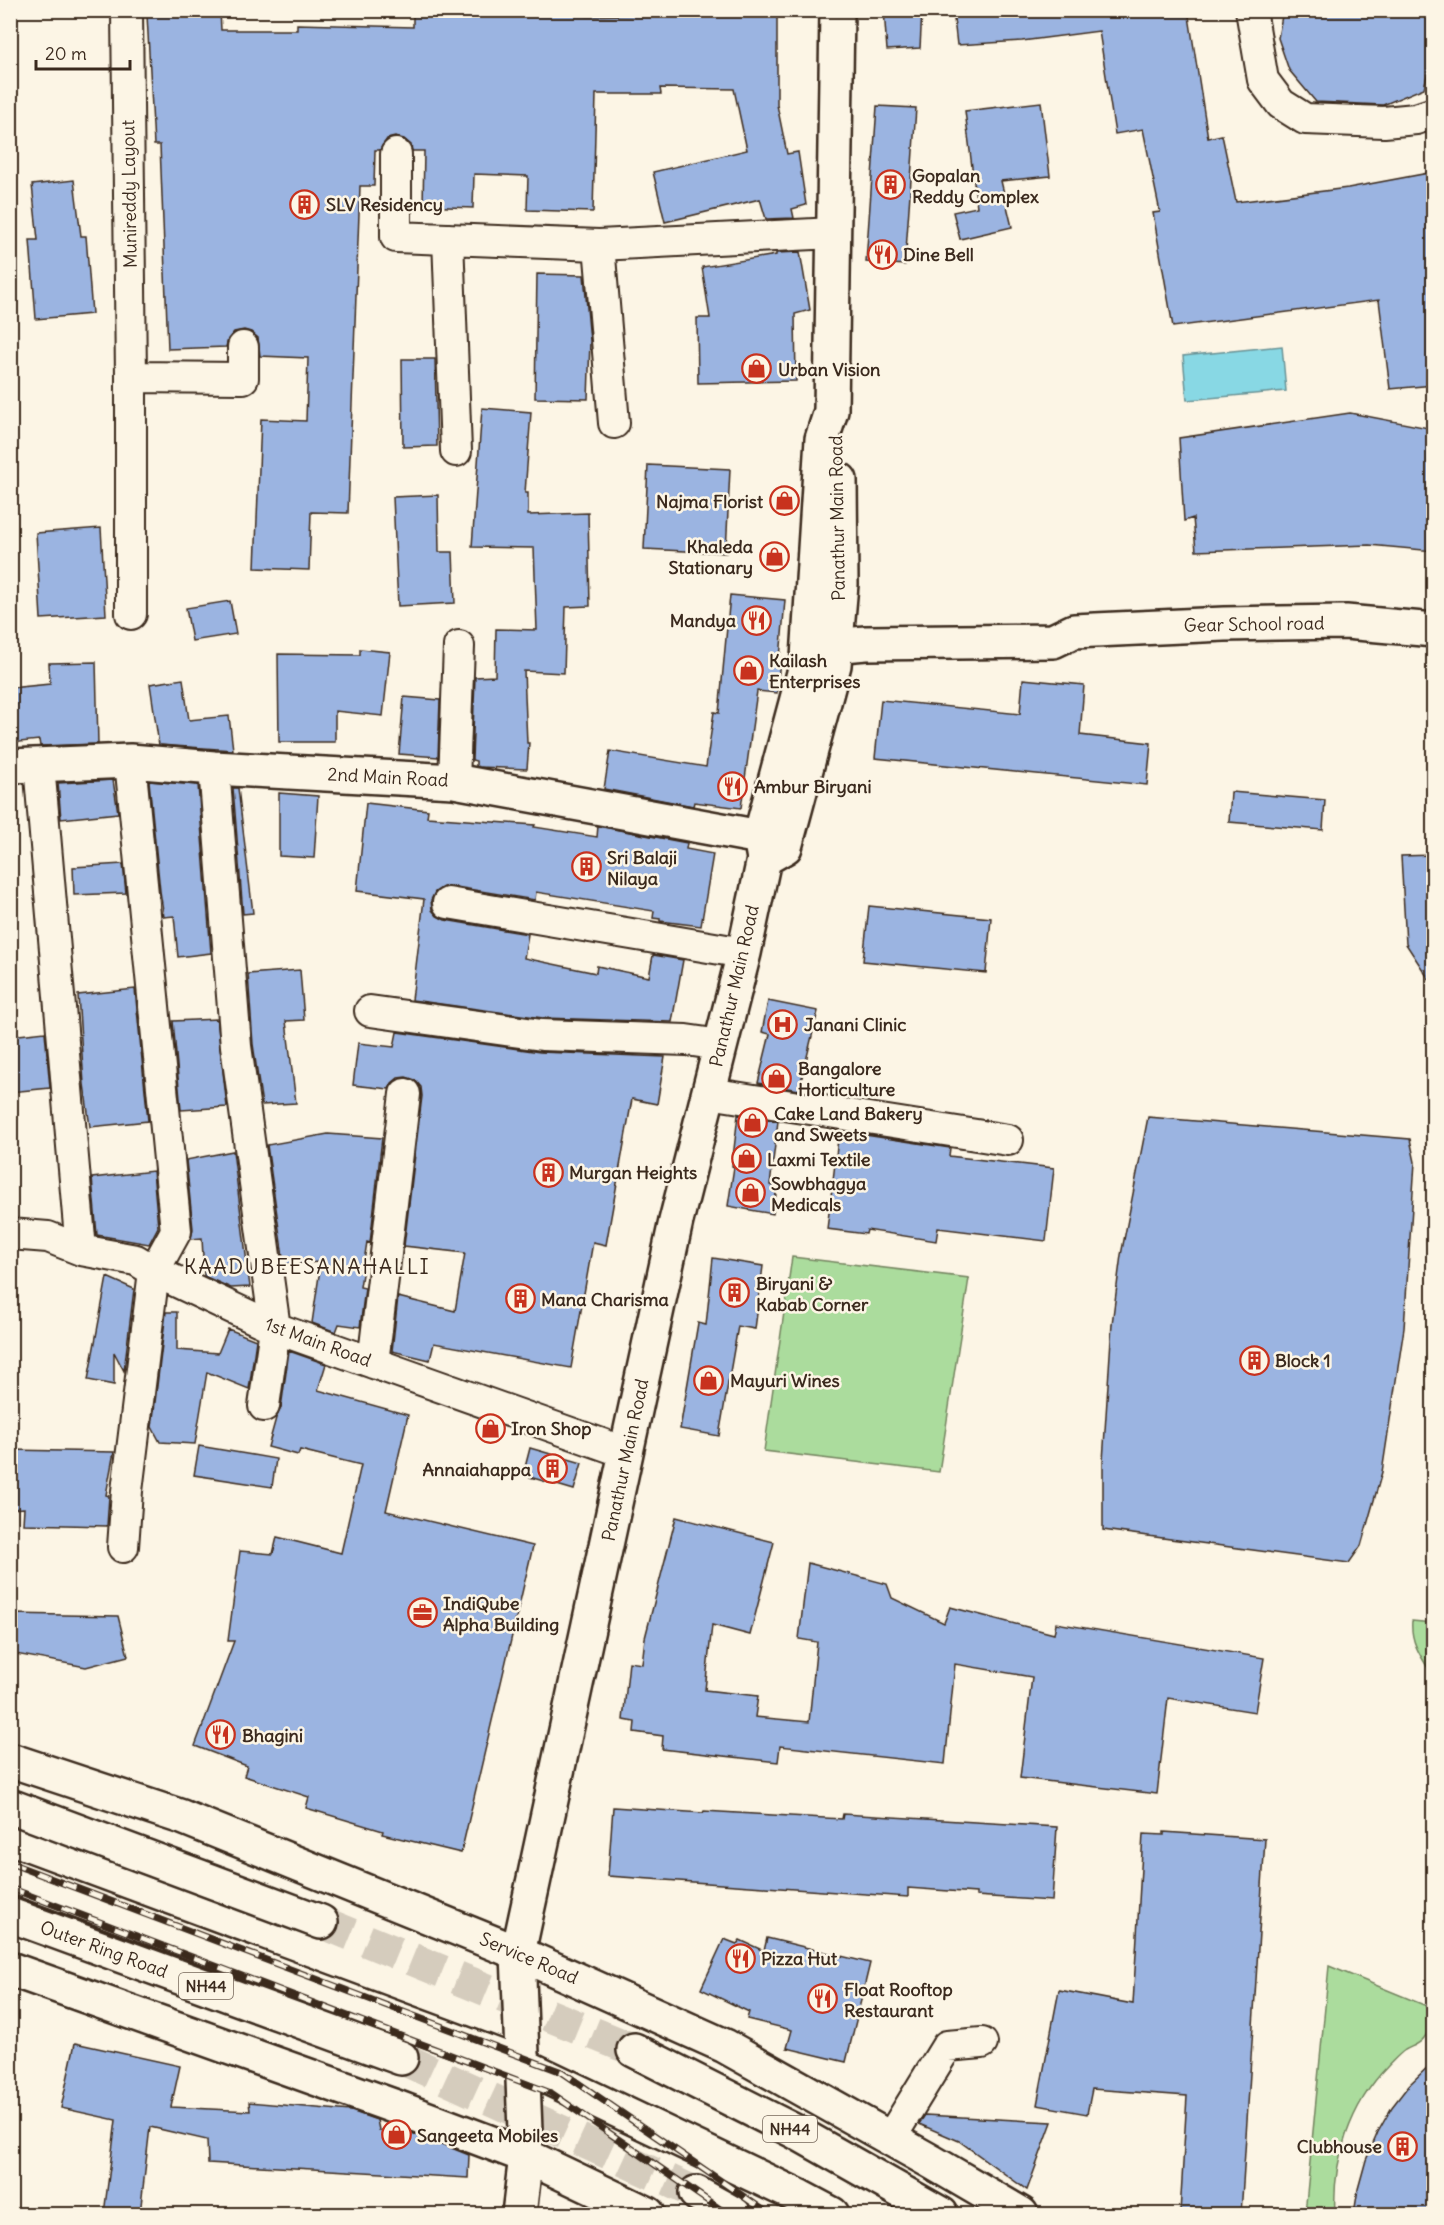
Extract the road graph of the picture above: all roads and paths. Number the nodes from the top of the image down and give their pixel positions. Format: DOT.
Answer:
graph roads {
  1 [pos="127,10"];
  2 [pos="837,10"];
  3 [pos="1251,10"];
  4 [pos="1434,113"];
  5 [pos="396,154"];
  6 [pos="834,233"];
  7 [pos="448,239"];
  8 [pos="599,245"];
  9 [pos="243,347"];
  10 [pos="130,377"];
  11 [pos="614,423"];
  12 [pos="456,451"];
  13 [pos="131,614"];
  14 [pos="1434,630"];
  15 [pos="823,636"];
  16 [pos="459,646"];
  17 [pos="130,761"];
  18 [pos="25,766"];
  19 [pos="213,768"];
  20 [pos="454,780"];
  21 [pos="762,848"];
  22 [pos="448,903"];
  23 [pos="744,953"];
  24 [pos="370,1011"];
  25 [pos="721,1045"];
  26 [pos="709,1093"];
  27 [pos="405,1094"];
  28 [pos="1008,1140"];
  29 [pos="10,1234"];
  30 [pos="81,1250"];
  31 [pos="154,1271"];
  32 [pos="275,1328"];
  33 [pos="373,1363"];
  34 [pos="264,1406"];
  35 [pos="627,1453"];
  36 [pos="123,1547"];
  37 [pos="10,1760"];
  38 [pos="10,1806"];
  39 [pos="10,1875"];
  40 [pos="10,1915"];
  41 [pos="321,1922"];
  42 [pos="518,1953"];
  43 [pos="10,1970"];
  44 [pos="982,2043"];
  45 [pos="634,2050"];
  46 [pos="401,2058"];
  47 [pos="522,2065"];
  48 [pos="890,2139"];
  49 [pos="526,2157"];
  50 [pos="696,2193"];
  51 [pos="519,2214"];
  52 [pos="648,2214"];
  53 [pos="734,2214"];
  54 [pos="832,2214"];
  55 [pos="941,2214"];
  56 [pos="1021,2214"];
  1 -- 10 [label="street, Munireddy Layout"];
  2 -- 6 [label="main road, Panathur Main Road"];
  3 -- 4 [label="street"];
  5 -- 7 [label="street"];
  6 -- 8 [label="street"];
  6 -- 15 [label="main road, Panathur Main Road"];
  7 -- 8 [label="street"];
  7 -- 12 [label="street"];
  8 -- 11 [label="street"];
  9 -- 10 [label="street"];
  10 -- 13 [label="street, Munireddy Layout"];
  14 -- 15 [label="main road, Gear School road"];
  15 -- 21 [label="main road, Panathur Main Road"];
  16 -- 20 [label="street"];
  17 -- 18 [label="main road, 2nd Main Road"];
  17 -- 19 [label="main road, 2nd Main Road"];
  17 -- 31 [label="street"];
  18 -- 30 [label="street"];
  19 -- 20 [label="main road, 2nd Main Road"];
  19 -- 32 [label="street"];
  20 -- 21 [label="main road, 2nd Main Road"];
  21 -- 23 [label="main road, Panathur Main Road"];
  22 -- 23 [label="street"];
  23 -- 25 [label="main road, Panathur Main Road"];
  24 -- 25 [label="street"];
  25 -- 26 [label="main road, Panathur Main Road"];
  26 -- 28 [label="street"];
  26 -- 35 [label="main road, Panathur Main Road"];
  27 -- 33 [label="street"];
  29 -- 30 [label="street, 1st Main Road"];
  30 -- 31 [label="street, 1st Main Road"];
  31 -- 32 [label="street, 1st Main Road"];
  31 -- 36 [label="street"];
  32 -- 33 [label="street, 1st Main Road"];
  32 -- 34 [label="street"];
  33 -- 35 [label="street, 1st Main Road"];
  35 -- 42 [label="main road, Panathur Main Road"];
  37 -- 42 [label="main road, Service Road"];
  38 -- 41 [label="main road"];
  39 -- 47 [label="main road"];
  40 -- 46 [label="main road, Outer Ring Road / NH44"];
  42 -- 47 [label="main road, Panathur Main Road"];
  42 -- 48 [label="main road, Service Road"];
  43 -- 49 [label="main road"];
  44 -- 48 [label="street"];
  45 -- 55 [label="main road, NH44"];
  47 -- 49 [label="main road, Panathur Main Road"];
  47 -- 54 [label="main road"];
  48 -- 56 [label="main road, Service Road"];
  49 -- 51 [label="main road, Panathur Main Road"];
  49 -- 52 [label="main road"];
  50 -- 53 [label="main road"];
}
